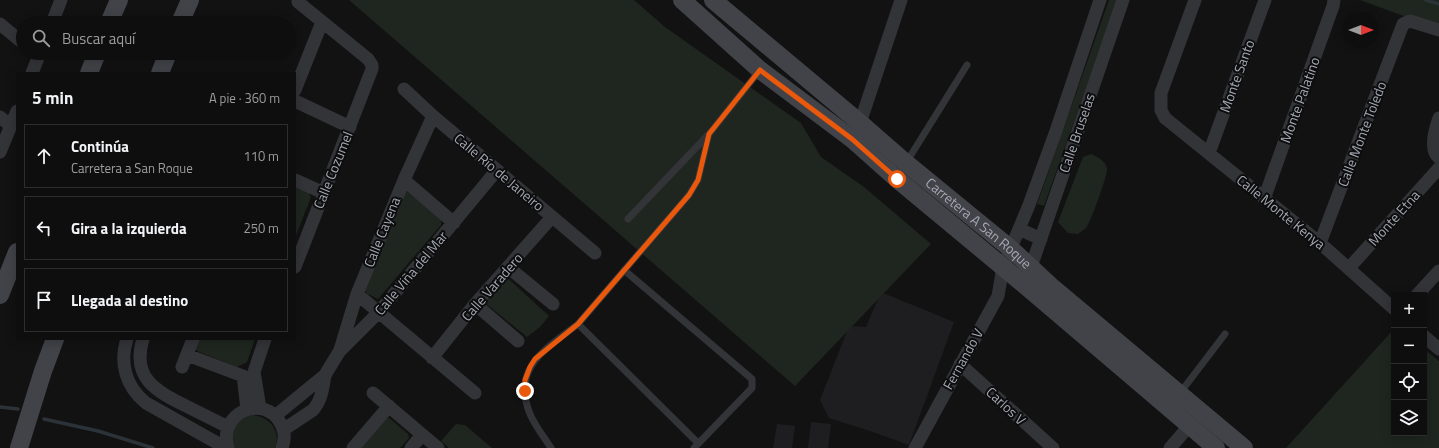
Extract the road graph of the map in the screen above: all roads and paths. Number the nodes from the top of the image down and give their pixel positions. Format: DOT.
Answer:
graph roads {
  1 [pos="61,0"];
  2 [pos="119,0"];
  3 [pos="190,0"];
  4 [pos="682,0"];
  5 [pos="713,0"];
  6 [pos="1100,0"];
  7 [pos="1123,0"];
  8 [pos="1195,0"];
  9 [pos="1265,0"];
  10 [pos="1334,0"];
  11 [pos="298,2"];
  12 [pos="898,2"];
  13 [pos="55,16"];
  14 [pos="112,16"];
  15 [pos="183,16"];
  16 [pos="322,22"];
  17 [pos="740,22"];
  18 [pos="0,24"];
  19 [pos="1439,30"];
  20 [pos="16,37"];
  21 [pos="36,60"];
  22 [pos="94,60"];
  23 [pos="165,60"];
  24 [pos="967,65"];
  25 [pos="760,70"];
  26 [pos="33,72"];
  27 [pos="89,72"];
  28 [pos="160,72"];
  29 [pos="811,82"];
  30 [pos="296,87"];
  31 [pos="404,89"];
  32 [pos="296,101"];
  33 [pos="16,114"];
  34 [pos="433,116"];
  35 [pos="0,117"];
  36 [pos="1439,118"];
  37 [pos="860,123"];
  38 [pos="11,126"];
  39 [pos="350,127"];
  40 [pos="709,134"];
  41 [pos="0,152"];
  42 [pos="1209,152"];
  43 [pos="1439,158"];
  44 [pos="906,163"];
  45 [pos="1439,168"];
  46 [pos="498,170"];
  47 [pos="296,180"];
  48 [pos="404,180"];
  49 [pos="324,193"];
  50 [pos="1264,199"];
  51 [pos="552,217"];
  52 [pos="628,219"];
  53 [pos="454,223"];
  54 [pos="1019,229"];
  55 [pos="1041,239"];
  56 [pos="1320,243"];
  57 [pos="1011,249"];
  58 [pos="595,253"];
  59 [pos="16,255"];
  60 [pos="296,264"];
  61 [pos="508,267"];
  62 [pos="1003,267"];
  63 [pos="1031,267"];
  64 [pos="1349,268"];
  65 [pos="624,270"];
  66 [pos="1439,271"];
  67 [pos="1420,292"];
  68 [pos="357,294"];
  69 [pos="0,295"];
  70 [pos="475,304"];
  71 [pos="553,304"];
  72 [pos="1391,306"];
  73 [pos="379,312"];
  74 [pos="578,324"];
  75 [pos="1225,334"];
  76 [pos="1427,339"];
  77 [pos="54,340"];
  78 [pos="127,340"];
  79 [pos="143,340"];
  80 [pos="194,340"];
  81 [pos="265,340"];
  82 [pos="518,341"];
  83 [pos="1439,349"];
  84 [pos="339,352"];
  85 [pos="432,358"];
  86 [pos="960,364"];
  87 [pos="248,374"];
  88 [pos="324,375"];
  89 [pos="373,393"];
  90 [pos="475,393"];
  91 [pos="1179,393"];
  92 [pos="389,406"];
  93 [pos="254,409"];
  94 [pos="275,416"];
  95 [pos="1190,425"];
  96 [pos="228,427"];
  97 [pos="283,430"];
  98 [pos="422,435"];
  99 [pos="1037,443"];
  100 [pos="696,445"];
  101 [pos="284,447"];
  102 [pos="19,448"];
  103 [pos="227,448"];
  104 [pos="353,448"];
  105 [pos="411,448"];
  106 [pos="438,448"];
  107 [pos="551,448"];
  108 [pos="915,448"];
  109 [pos="1053,448"];
  110 [pos="1170,448"];
  111 [pos="1216,448"];
  112 [pos="1244,448"];
  1 -- 13 [label="street"];
  2 -- 14 [label="main road"];
  3 -- 15 [label="main road"];
  4 -- 25 [label="main road, Carretera A San Roque"];
  5 -- 17 [label="main road, Carretera A San Roque"];
  6 -- 54 [label="street, Calle Bruselas"];
  7 -- 55 [label="street, Calle Bruselas"];
  8 -- 42 [label="street, Calle Monte Kenya"];
  9 -- 42 [label="street, Monte Santo"];
  10 -- 50 [label="street, Monte Palatino"];
  11 -- 16 [label="street"];
  12 -- 37 [label="street"];
  16 -- 30 [label="street"];
  16 -- 39 [label="street, Calle Cozumel"];
  17 -- 25 [label="main road"];
  17 -- 29 [label="main road, Carretera A San Roque"];
  18 -- 20 [label="street"];
  19 -- 56 [label="street, Calle Monte Toledo"];
  21 -- 26 [label="street"];
  22 -- 27 [label="main road"];
  23 -- 28 [label="main road"];
  24 -- 44 [label="lane"];
  25 -- 29 [label="main road"];
  25 -- 40 [label="lane"];
  25 -- 62 [label="main road, Carretera A San Roque"];
  29 -- 37 [label="main road, Carretera A San Roque"];
  31 -- 34 [label="street, Calle Río de Janeiro"];
  32 -- 39 [label="street"];
  33 -- 38 [label="street"];
  34 -- 46 [label="street, Calle Río de Janeiro"];
  34 -- 48 [label="street, Calle Cayena"];
  35 -- 38 [label="street"];
  36 -- 43 [label="street"];
  37 -- 44 [label="main road, Carretera A San Roque"];
  38 -- 41 [label="street"];
  39 -- 49 [label="street, Calle Cozumel"];
  40 -- 52 [label="lane"];
  40 -- 65 [label="lane"];
  42 -- 50 [label="street, Calle Monte Kenya"];
  44 -- 57 [label="main road, Carretera A San Roque"];
  45 -- 64 [label="street, Monte Etna"];
  46 -- 51 [label="street, Calle Río de Janeiro"];
  46 -- 53 [label="street, Calle Viña del Mar"];
  47 -- 49 [label="street"];
  48 -- 53 [label="street"];
  48 -- 68 [label="street, Calle Cayena"];
  49 -- 60 [label="street, Calle Cozumel"];
  50 -- 56 [label="street, Calle Monte Kenya"];
  51 -- 58 [label="street, Calle Río de Janeiro"];
  51 -- 61 [label="street, Calle Varadero"];
  53 -- 73 [label="street, Calle Viña del Mar"];
  54 -- 55 [label="street"];
  54 -- 57 [label="street, Calle Bruselas"];
  55 -- 63 [label="street, Calle Bruselas"];
  56 -- 64 [label="street, Calle Monte Kenya"];
  57 -- 62 [label="street, Calle Bruselas"];
  57 -- 63 [label="main road, Carretera A San Roque"];
  59 -- 69 [label="main road"];
  61 -- 70 [label="street, Calle Varadero"];
  61 -- 71 [label="street"];
  62 -- 86 [label="street, Fernando V"];
  62 -- 95 [label="main road, Carretera A San Roque"];
  63 -- 91 [label="main road, Carretera A San Roque"];
  64 -- 72 [label="street, Calle Monte Kenya"];
  65 -- 74 [label="lane"];
  65 -- 100 [label="lane"];
  66 -- 67 [label="street"];
  68 -- 73 [label="street"];
  68 -- 84 [label="street, Calle Cayena"];
  70 -- 82 [label="street"];
  70 -- 85 [label="street, Calle Varadero"];
  73 -- 84 [label="street, Calle Viña del Mar"];
  73 -- 85 [label="street"];
  74 -- 100 [label="lane"];
  74 -- 107 [label="lane"];
  75 -- 91 [label="lane"];
  76 -- 83 [label="street"];
  77 -- 102 [label="main road"];
  78 -- 103 [label="street"];
  79 -- 96 [label="street"];
  80 -- 87 [label="street"];
  81 -- 87 [label="street"];
  84 -- 88 [label="street, Calle Viña del Mar"];
  85 -- 90 [label="street"];
  86 -- 99 [label="street, Carlos V"];
  86 -- 108 [label="street, Fernando V"];
  87 -- 93 [label="street"];
  88 -- 94 [label="street, Calle Viña del Mar"];
  88 -- 97 [label="street, Calle Viña del Mar"];
  89 -- 92 [label="street"];
  91 -- 112 [label="main road, Carretera A San Roque"];
  92 -- 98 [label="street"];
  92 -- 104 [label="street"];
  93 -- 94 [label="street"];
  93 -- 96 [label="street"];
  94 -- 97 [label="street"];
  95 -- 110 [label="street"];
  95 -- 111 [label="main road, Carretera A San Roque"];
  96 -- 103 [label="street"];
  97 -- 101 [label="street"];
  98 -- 105 [label="street"];
  98 -- 106 [label="street"];
  99 -- 109 [label="street, Carlos V"];
}
